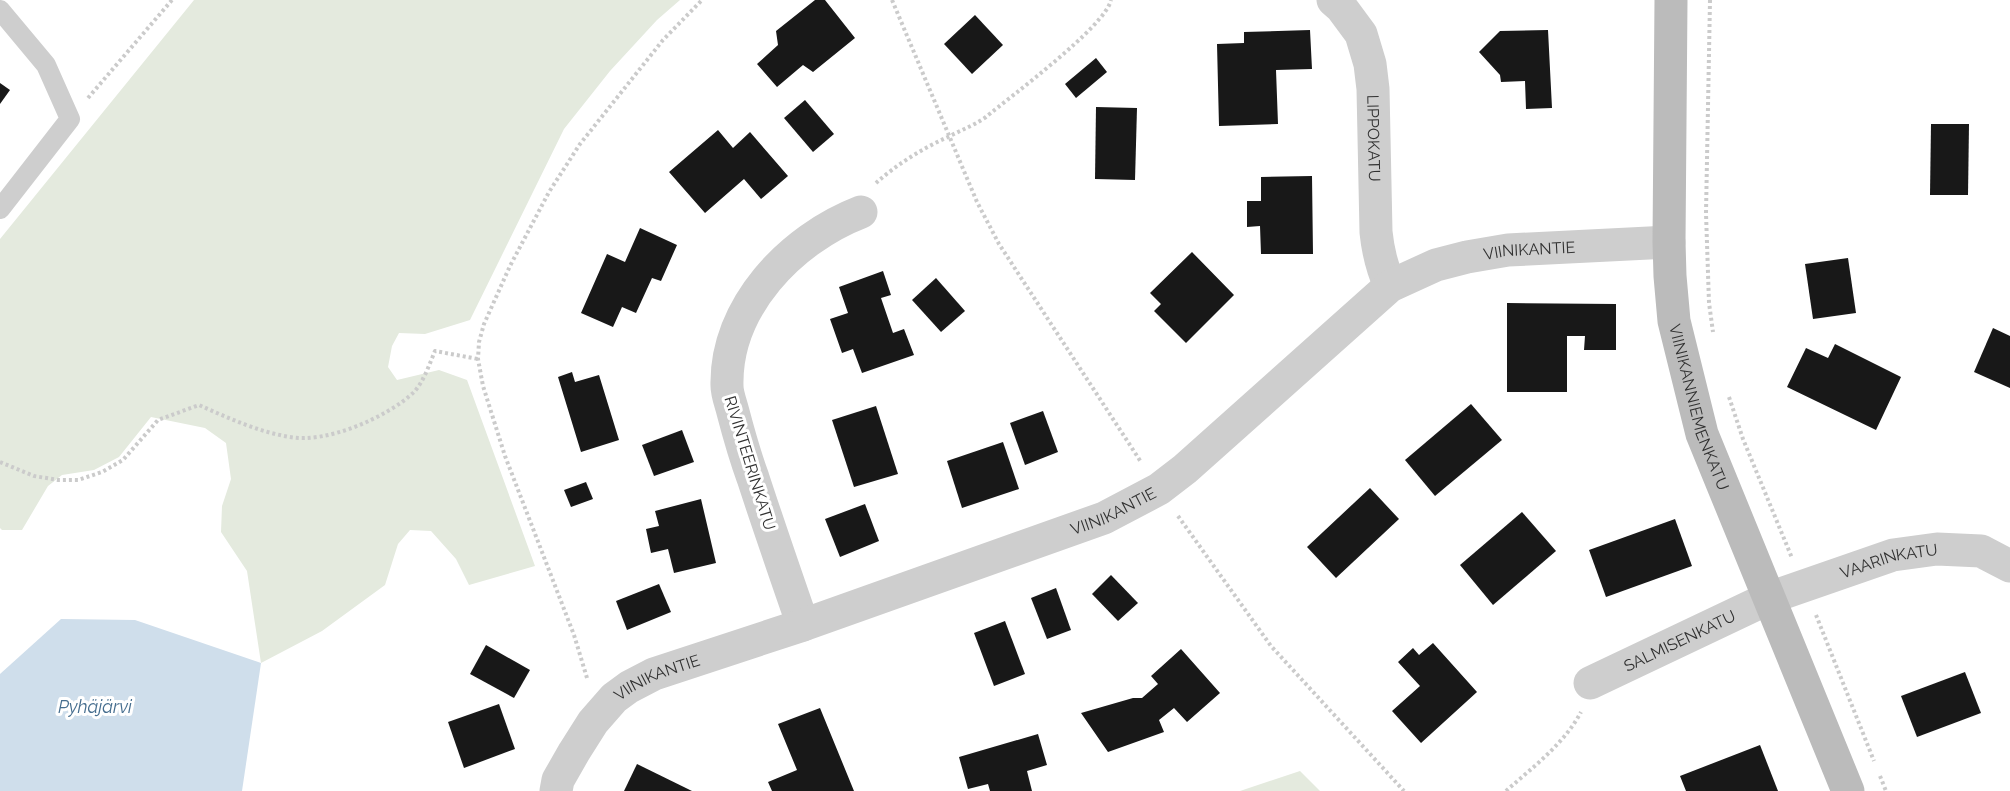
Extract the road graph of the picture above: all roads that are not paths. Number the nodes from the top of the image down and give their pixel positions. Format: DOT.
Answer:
graph roads {
  1 [pos="1333,0"];
  2 [pos="1671,0"];
  3 [pos="0,10"];
  4 [pos="0,209"];
  5 [pos="861,212"];
  6 [pos="1669,242"];
  7 [pos="1390,286"];
  8 [pos="2010,566"];
  9 [pos="1769,598"];
  10 [pos="803,625"];
  11 [pos="1590,683"];
  12 [pos="556,791"];
  13 [pos="1848,791"];
  1 -- 7 [label="street, LIPPOKATU"];
  2 -- 6 [label="street, VIINIKANNIEMENKATU"];
  3 -- 4 [label="lane"];
  5 -- 10 [label="street, RIVINTEERINKATU"];
  6 -- 7 [label="street, VIINIKANTIE"];
  6 -- 9 [label="street, VIINIKANNIEMENKATU"];
  7 -- 10 [label="street, VIINIKANTIE"];
  8 -- 9 [label="street, VAARINKATU"];
  9 -- 11 [label="street, SALMISENKATU"];
  9 -- 13 [label="street, VIINIKANNIEMENKATU"];
  10 -- 12 [label="street, VIINIKANTIE"];
}
